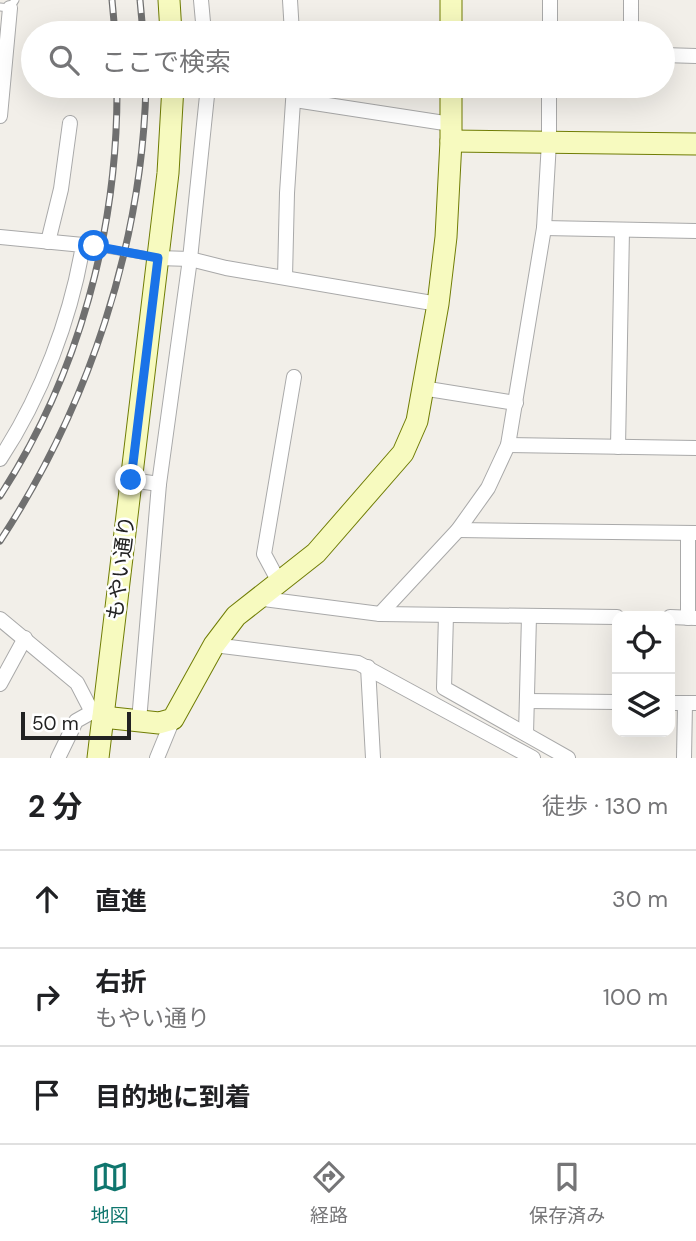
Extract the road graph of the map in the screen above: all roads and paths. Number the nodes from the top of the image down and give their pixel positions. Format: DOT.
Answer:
graph roads {
  1 [pos="169,0"];
  2 [pos="201,0"];
  3 [pos="290,0"];
  4 [pos="451,0"];
  5 [pos="550,0"];
  6 [pos="631,0"];
  7 [pos="8,5"];
  8 [pos="170,21"];
  9 [pos="203,21"];
  10 [pos="291,21"];
  11 [pos="451,21"];
  12 [pos="550,21"];
  13 [pos="631,21"];
  14 [pos="675,55"];
  15 [pos="696,56"];
  16 [pos="1,92"];
  17 [pos="172,98"];
  18 [pos="207,98"];
  19 [pos="294,98"];
  20 [pos="314,98"];
  21 [pos="451,98"];
  22 [pos="550,98"];
  23 [pos="0,116"];
  24 [pos="69,123"];
  25 [pos="451,132"];
  26 [pos="549,142"];
  27 [pos="696,144"];
  28 [pos="544,229"];
  29 [pos="622,230"];
  30 [pos="696,231"];
  31 [pos="0,237"];
  32 [pos="48,242"];
  33 [pos="83,245"];
  34 [pos="158,258"];
  35 [pos="190,259"];
  36 [pos="285,277"];
  37 [pos="438,304"];
  38 [pos="295,377"];
  39 [pos="422,388"];
  40 [pos="516,403"];
  41 [pos="508,445"];
  42 [pos="618,447"];
  43 [pos="696,449"];
  44 [pos="0,459"];
  45 [pos="131,480"];
  46 [pos="159,484"];
  47 [pos="458,530"];
  48 [pos="692,533"];
  49 [pos="279,582"];
  50 [pos="257,598"];
  51 [pos="380,614"];
  52 [pos="446,615"];
  53 [pos="529,616"];
  54 [pos="612,617"];
  55 [pos="692,618"];
  56 [pos="0,619"];
  57 [pos="25,638"];
  58 [pos="214,645"];
  59 [pos="369,667"];
  60 [pos="0,684"];
  61 [pos="528,701"];
  62 [pos="612,702"];
  63 [pos="683,703"];
  64 [pos="97,715"];
  65 [pos="173,719"];
  66 [pos="139,721"];
  67 [pos="526,734"];
  68 [pos="58,758"];
  69 [pos="98,758"];
  70 [pos="156,758"];
  71 [pos="373,758"];
  72 [pos="533,758"];
  73 [pos="568,758"];
  74 [pos="684,758"];
  1 -- 8 [label="street"];
  2 -- 9 [label="street"];
  3 -- 10 [label="street"];
  4 -- 11 [label="street"];
  5 -- 12 [label="street"];
  6 -- 13 [label="street"];
  7 -- 16 [label="street"];
  14 -- 15 [label="street"];
  16 -- 23 [label="street"];
  17 -- 34 [label="street, もやい通り"];
  18 -- 35 [label="street"];
  19 -- 36 [label="street"];
  20 -- 25 [label="street"];
  21 -- 25 [label="street"];
  22 -- 26 [label="street"];
  24 -- 32 [label="street"];
  25 -- 26 [label="street"];
  25 -- 37 [label="street"];
  26 -- 27 [label="street"];
  26 -- 28 [label="street"];
  28 -- 29 [label="street"];
  28 -- 40 [label="street"];
  29 -- 30 [label="street"];
  29 -- 42 [label="street"];
  31 -- 32 [label="street"];
  32 -- 33 [label="street"];
  33 -- 34 [label="lane"];
  33 -- 44 [label="street"];
  34 -- 35 [label="street"];
  34 -- 45 [label="street, もやい通り"];
  35 -- 36 [label="street"];
  35 -- 46 [label="street"];
  36 -- 37 [label="street"];
  37 -- 39 [label="street"];
  38 -- 49 [label="street"];
  39 -- 40 [label="street"];
  39 -- 49 [label="street"];
  40 -- 41 [label="street"];
  41 -- 42 [label="street"];
  41 -- 47 [label="street"];
  42 -- 43 [label="street"];
  45 -- 46 [label="street"];
  45 -- 64 [label="street, もやい通り"];
  46 -- 66 [label="street"];
  47 -- 48 [label="street"];
  47 -- 51 [label="street"];
  48 -- 55 [label="street"];
  49 -- 50 [label="street"];
  50 -- 51 [label="street"];
  50 -- 58 [label="street"];
  51 -- 52 [label="street"];
  52 -- 53 [label="street"];
  52 -- 67 [label="street"];
  53 -- 54 [label="street"];
  53 -- 61 [label="street"];
  56 -- 57 [label="street"];
  57 -- 60 [label="street"];
  57 -- 64 [label="street"];
  58 -- 59 [label="street"];
  58 -- 65 [label="street"];
  59 -- 71 [label="street"];
  59 -- 72 [label="street"];
  61 -- 62 [label="street"];
  61 -- 67 [label="street"];
  63 -- 74 [label="street"];
  64 -- 66 [label="street"];
  64 -- 68 [label="street"];
  64 -- 69 [label="street, もやい通り"];
  65 -- 66 [label="street"];
  65 -- 70 [label="street"];
  67 -- 73 [label="street"];
}
